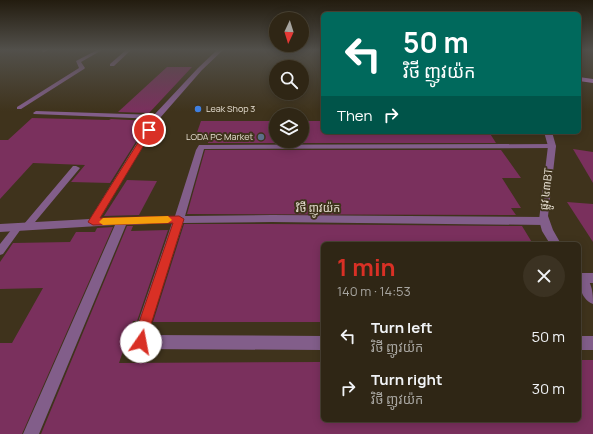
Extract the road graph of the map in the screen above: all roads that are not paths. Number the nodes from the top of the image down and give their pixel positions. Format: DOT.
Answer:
graph roads {
  1 [pos="78,70"];
  2 [pos="199,70"];
  3 [pos="581,79"];
  4 [pos="593,81"];
  5 [pos="19,108"];
  6 [pos="36,113"];
  7 [pos="157,117"];
  8 [pos="549,134"];
  9 [pos="552,146"];
  10 [pos="76,168"];
  11 [pos="179,219"];
  12 [pos="122,221"];
  13 [pos="544,221"];
  14 [pos="93,222"];
  15 [pos="22,226"];
  16 [pos="0,228"];
  17 [pos="555,242"];
  18 [pos="0,251"];
  19 [pos="581,278"];
  20 [pos="593,278"];
  21 [pos="581,281"];
  22 [pos="593,298"];
  23 [pos="321,343"];
  24 [pos="581,343"];
  25 [pos="593,343"];
  26 [pos="31,434"];
  1 -- 5 [label="lane"];
  2 -- 7 [label="street"];
  3 -- 4 [label="main road"];
  6 -- 7 [label="lane"];
  7 -- 14 [label="street"];
  8 -- 9 [label="street, ផ្លូវ ៤៣BT"];
  9 -- 11 [label="street"];
  9 -- 13 [label="street, ផ្លូវ ៤៣BT"];
  10 -- 15 [label="lane"];
  11 -- 12 [label="street, វិថី ញូវយ៉ក"];
  11 -- 13 [label="street, វិថី ញូវយ៉ក"];
  11 -- 23 [label="street"];
  12 -- 14 [label="street, វិថី ញូវយ៉ក"];
  12 -- 26 [label="street"];
  13 -- 17 [label="street, ផ្លូវ ៤៣BT"];
  14 -- 15 [label="street, វិថី ញូវយ៉ក"];
  15 -- 16 [label="street, វិថី ញូវយ៉ក"];
  15 -- 18 [label="lane"];
  19 -- 20 [label="street"];
  21 -- 22 [label="street"];
  24 -- 25 [label="street"];
}
